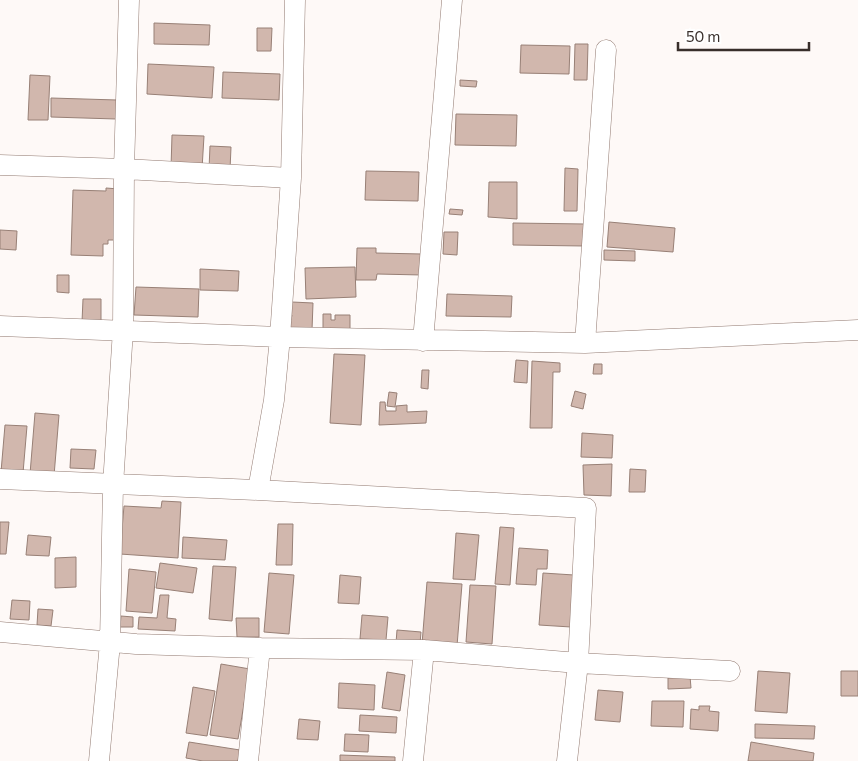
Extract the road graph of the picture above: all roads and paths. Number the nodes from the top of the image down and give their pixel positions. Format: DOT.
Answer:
graph roads {
  1 [pos="129,0"];
  2 [pos="295,0"];
  3 [pos="452,0"];
  4 [pos="606,50"];
  5 [pos="0,165"];
  6 [pos="124,169"];
  7 [pos="291,178"];
  8 [pos="0,326"];
  9 [pos="123,330"];
  10 [pos="858,330"];
  11 [pos="280,337"];
  12 [pos="423,341"];
  13 [pos="585,343"];
  14 [pos="0,479"];
  15 [pos="113,485"];
  16 [pos="258,490"];
  17 [pos="0,632"];
  18 [pos="110,643"];
  19 [pos="260,648"];
  20 [pos="424,650"];
  21 [pos="578,663"];
  22 [pos="730,671"];
  23 [pos="99,761"];
  24 [pos="248,761"];
  25 [pos="413,761"];
  26 [pos="567,761"];
  1 -- 6 [label="street"];
  2 -- 7 [label="street"];
  3 -- 12 [label="street"];
  4 -- 13 [label="street"];
  5 -- 6 [label="street"];
  6 -- 7 [label="street"];
  6 -- 9 [label="street"];
  7 -- 11 [label="street"];
  8 -- 9 [label="street"];
  9 -- 11 [label="street"];
  9 -- 15 [label="street"];
  10 -- 13 [label="street"];
  11 -- 12 [label="street"];
  11 -- 16 [label="street"];
  12 -- 13 [label="street"];
  14 -- 15 [label="street"];
  15 -- 16 [label="street"];
  15 -- 18 [label="street"];
  16 -- 21 [label="street"];
  17 -- 18 [label="street"];
  18 -- 19 [label="street"];
  18 -- 23 [label="street"];
  19 -- 20 [label="street"];
  19 -- 24 [label="street"];
  20 -- 21 [label="street"];
  20 -- 25 [label="street"];
  21 -- 22 [label="street"];
  21 -- 26 [label="street"];
}
